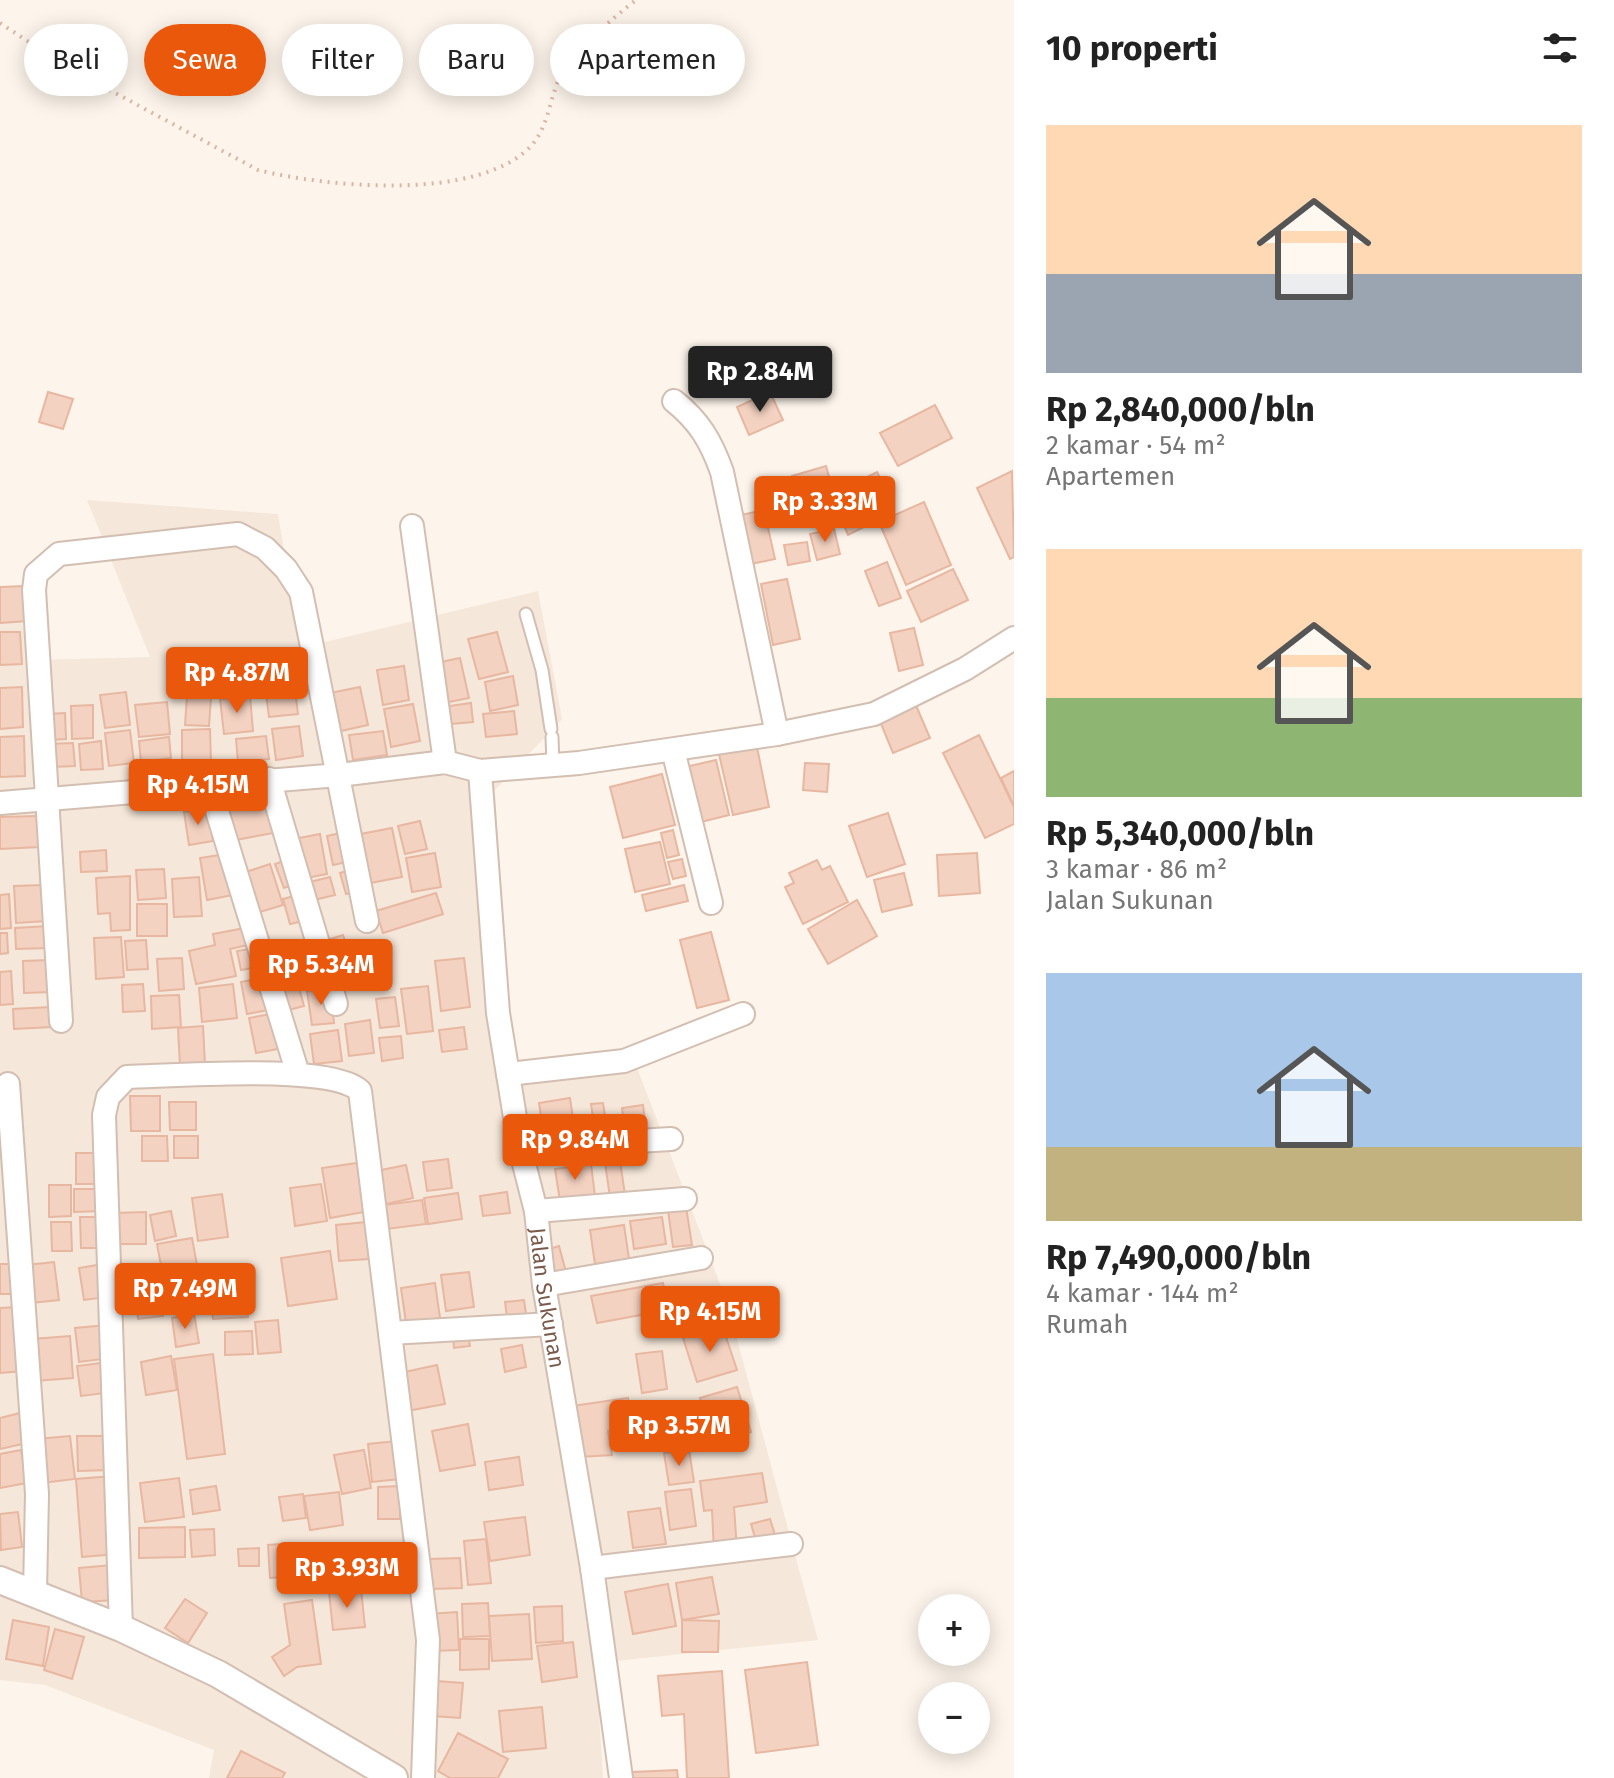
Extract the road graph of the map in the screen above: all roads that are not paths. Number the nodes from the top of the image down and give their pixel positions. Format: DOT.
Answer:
graph roads {
  1 [pos="674,401"];
  2 [pos="412,526"];
  3 [pos="526,614"];
  4 [pos="1014,638"];
  5 [pos="777,734"];
  6 [pos="673,750"];
  7 [pos="445,762"];
  8 [pos="553,765"];
  9 [pos="480,771"];
  10 [pos="339,775"];
  11 [pos="269,779"];
  12 [pos="209,785"];
  13 [pos="50,799"];
  14 [pos="0,803"];
  15 [pos="711,903"];
  16 [pos="367,921"];
  17 [pos="336,1004"];
  18 [pos="743,1014"];
  19 [pos="61,1021"];
  20 [pos="298,1074"];
  21 [pos="508,1074"];
  22 [pos="8,1084"];
  23 [pos="671,1139"];
  24 [pos="520,1148"];
  25 [pos="685,1199"];
  26 [pos="536,1211"];
  27 [pos="701,1258"];
  28 [pos="544,1285"];
  29 [pos="551,1324"];
  30 [pos="390,1333"];
  31 [pos="791,1544"];
  32 [pos="592,1568"];
  33 [pos="0,1580"];
  34 [pos="35,1593"];
  35 [pos="121,1628"];
  36 [pos="394,1778"];
  37 [pos="423,1778"];
  38 [pos="621,1778"];
  1 -- 5 [label="street"];
  2 -- 7 [label="street"];
  3 -- 8 [label="lane"];
  4 -- 5 [label="street"];
  5 -- 6 [label="street"];
  6 -- 8 [label="street"];
  6 -- 15 [label="street"];
  7 -- 9 [label="street"];
  7 -- 10 [label="street"];
  8 -- 9 [label="street"];
  9 -- 21 [label="street, Jalan Sukunan"];
  10 -- 11 [label="street"];
  10 -- 13 [label="street"];
  10 -- 16 [label="street"];
  11 -- 12 [label="street"];
  11 -- 17 [label="street"];
  12 -- 13 [label="street"];
  12 -- 20 [label="street"];
  13 -- 14 [label="street"];
  13 -- 19 [label="street"];
  18 -- 21 [label="street"];
  20 -- 30 [label="street"];
  20 -- 35 [label="street"];
  21 -- 24 [label="street, Jalan Sukunan"];
  22 -- 34 [label="street"];
  23 -- 24 [label="street"];
  24 -- 26 [label="street, Jalan Sukunan"];
  25 -- 26 [label="street"];
  26 -- 28 [label="street, Jalan Sukunan"];
  27 -- 28 [label="street"];
  28 -- 29 [label="street, Jalan Sukunan"];
  29 -- 30 [label="street"];
  29 -- 32 [label="street, Jalan Sukunan"];
  30 -- 37 [label="street"];
  31 -- 32 [label="street"];
  32 -- 38 [label="street, Jalan Sukunan"];
  33 -- 34 [label="street"];
  34 -- 35 [label="street"];
  35 -- 36 [label="street"];
}
